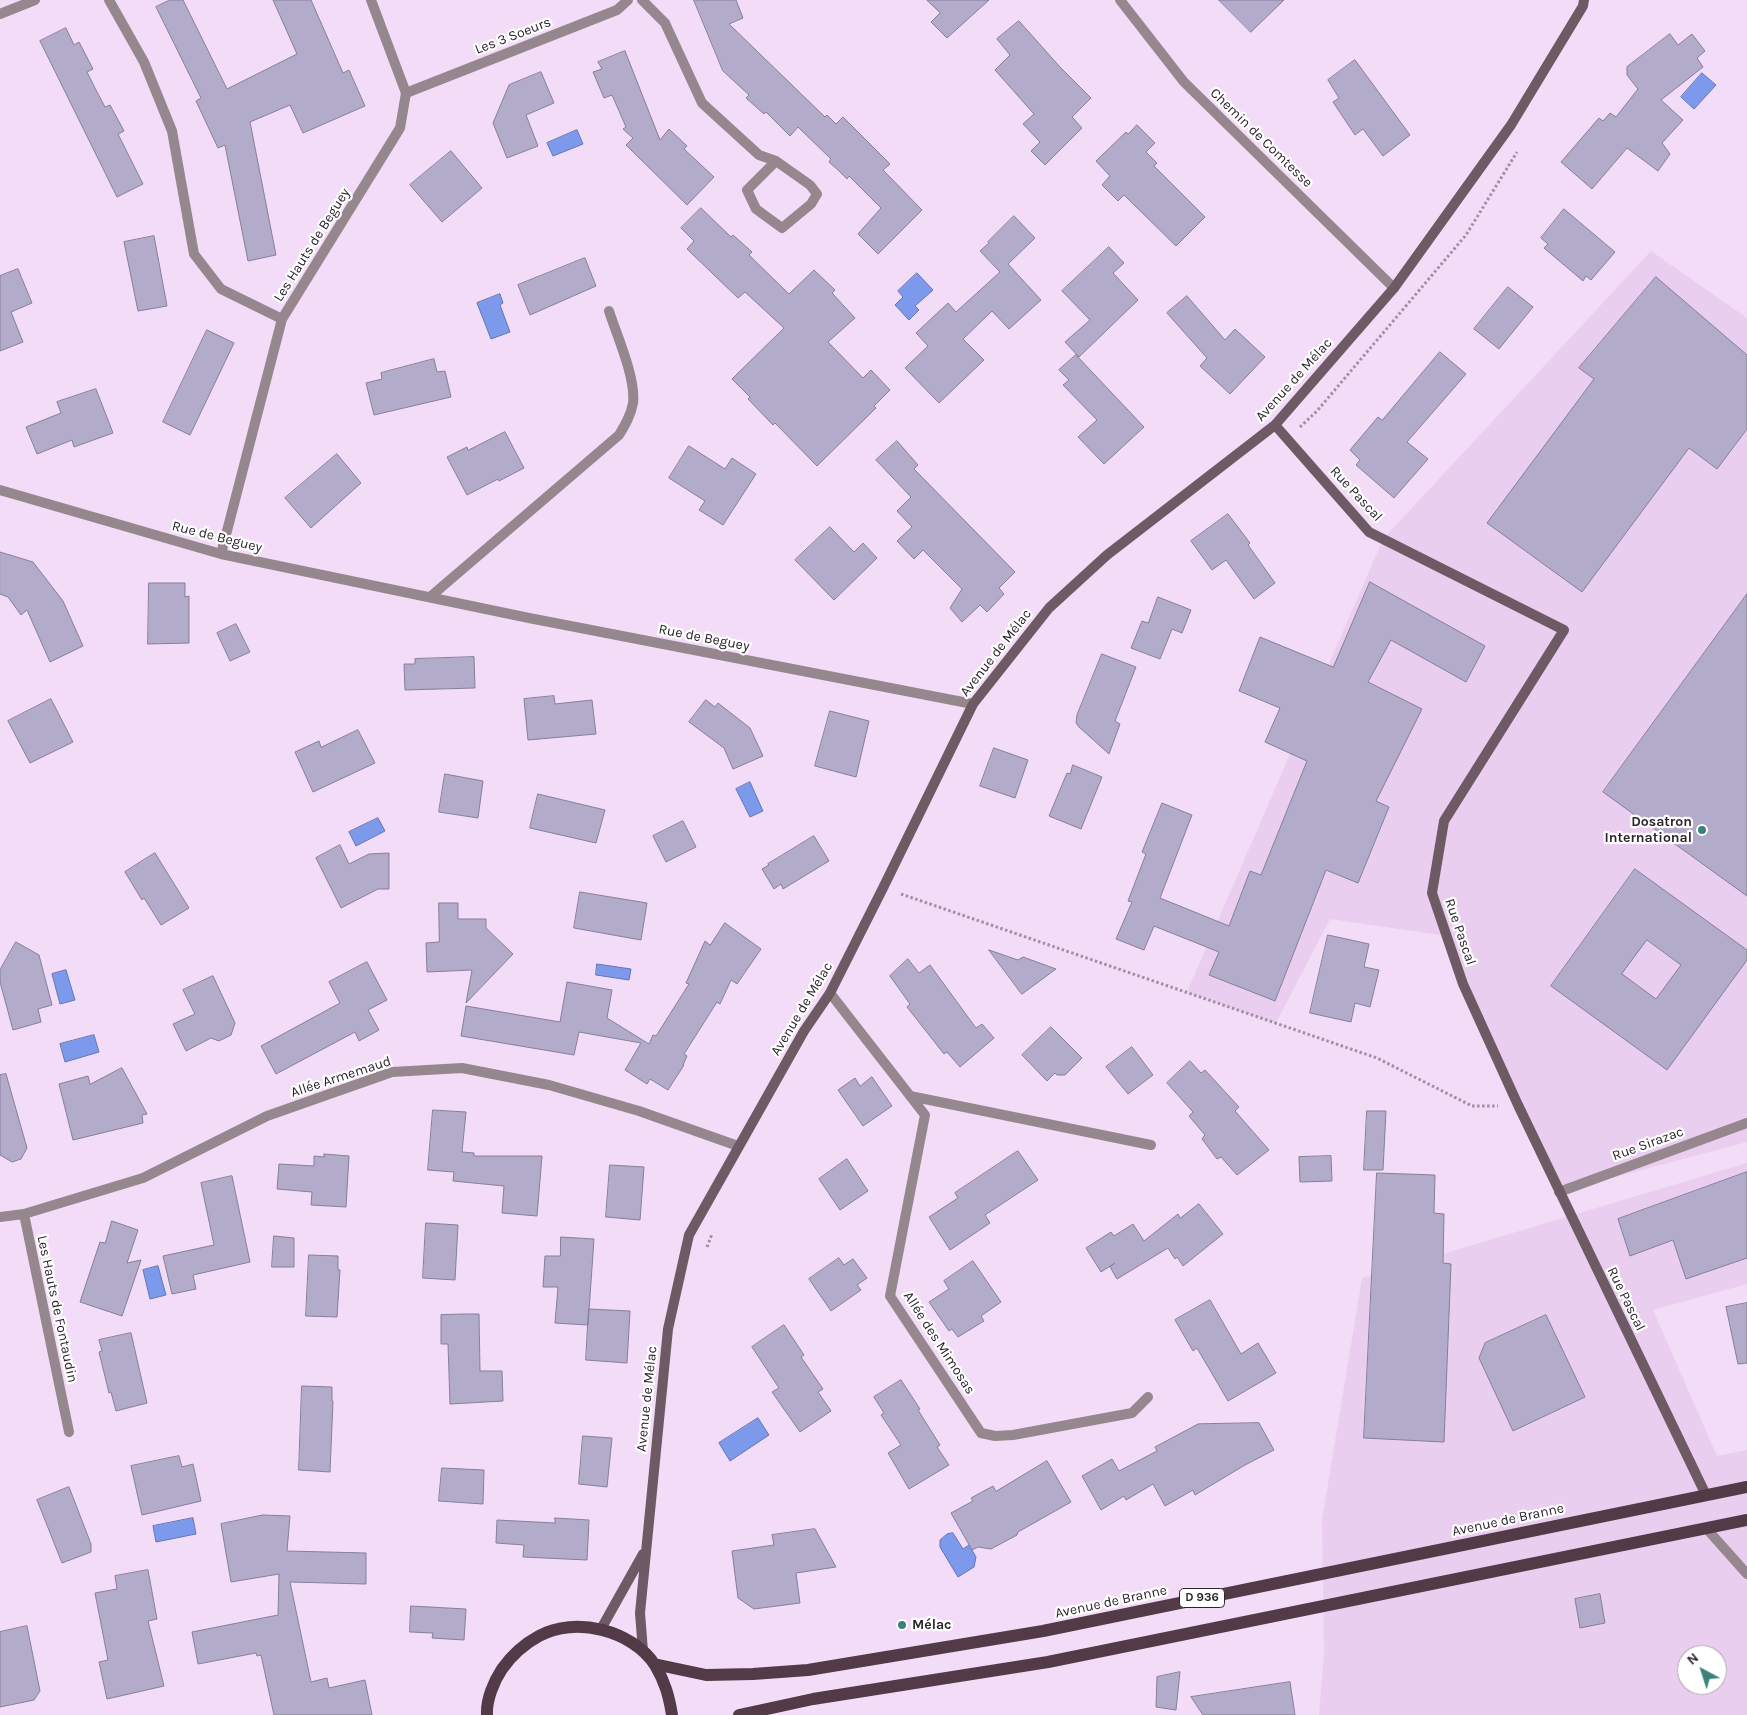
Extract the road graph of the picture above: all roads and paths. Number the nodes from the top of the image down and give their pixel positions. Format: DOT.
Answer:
graph roads {
  1 [pos="35,0"];
  2 [pos="109,0"];
  3 [pos="371,0"];
  4 [pos="628,0"];
  5 [pos="642,0"];
  6 [pos="1120,0"];
  7 [pos="1584,0"];
  8 [pos="0,14"];
  9 [pos="406,93"];
  10 [pos="776,161"];
  11 [pos="1394,288"];
  12 [pos="609,311"];
  13 [pos="282,319"];
  14 [pos="1317,411"];
  15 [pos="1275,425"];
  16 [pos="1287,439"];
  17 [pos="0,490"];
  18 [pos="221,554"];
  19 [pos="430,597"];
  20 [pos="973,704"];
  21 [pos="903,885"];
  22 [pos="830,993"];
  23 [pos="910,1096"];
  24 [pos="1518,1105"];
  25 [pos="1747,1123"];
  26 [pos="1151,1145"];
  27 [pos="738,1146"];
  28 [pos="1559,1192"];
  29 [pos="24,1214"];
  30 [pos="0,1217"];
  31 [pos="716,1226"];
  32 [pos="705,1251"];
  33 [pos="1148,1397"];
  34 [pos="69,1432"];
  35 [pos="1747,1486"];
  36 [pos="1706,1495"];
  37 [pos="1747,1520"];
  38 [pos="1706,1528"];
  39 [pos="645,1550"];
  40 [pos="1747,1574"];
  41 [pos="601,1629"];
  42 [pos="642,1651"];
  43 [pos="654,1664"];
  44 [pos="484,1713"];
  45 [pos="672,1715"];
  46 [pos="739,1715"];
  1 -- 8 [label="street"];
  2 -- 13 [label="street, Les Hauts de Beguey"];
  3 -- 9 [label="street"];
  4 -- 9 [label="street, Les 3 Soeurs"];
  5 -- 10 [label="street"];
  6 -- 11 [label="street, Chemin de Comtesse"];
  7 -- 11 [label="street, Avenue de Mélac"];
  9 -- 13 [label="street, Les Hauts de Beguey"];
  10 -- 10 [label="street"];
  11 -- 15 [label="street, Avenue de Mélac"];
  12 -- 19 [label="street"];
  13 -- 18 [label="street"];
  14 -- 16 [label="path"];
  15 -- 16 [label="street, Rue Pascal"];
  15 -- 20 [label="street, Avenue de Mélac"];
  16 -- 24 [label="street, Rue Pascal"];
  17 -- 18 [label="street, Rue de Beguey"];
  18 -- 19 [label="street, Rue de Beguey"];
  19 -- 20 [label="street, Rue de Beguey"];
  20 -- 22 [label="street, Avenue de Mélac"];
  21 -- 24 [label="path"];
  22 -- 23 [label="street, Allée des Mimosas"];
  22 -- 27 [label="street, Avenue de Mélac"];
  23 -- 26 [label="street"];
  23 -- 33 [label="street, Allée des Mimosas"];
  24 -- 28 [label="street, Rue Pascal"];
  25 -- 28 [label="street, Rue Sirazac"];
  27 -- 29 [label="street, Allée Armemaud"];
  27 -- 39 [label="street, Avenue de Mélac"];
  28 -- 36 [label="street, Rue Pascal"];
  29 -- 30 [label="street"];
  29 -- 34 [label="street, Les Hauts de Fontaudin"];
  31 -- 32 [label="path"];
  35 -- 36 [label="main road, Avenue de Branne / D 936"];
  36 -- 43 [label="main road, Avenue de Branne / D 936"];
  37 -- 38 [label="main road, D 936"];
  38 -- 40 [label="street"];
  38 -- 46 [label="main road, D 936"];
  39 -- 41 [label="street, Avenue de Mélac"];
  39 -- 42 [label="street, Avenue de Mélac"];
  41 -- 42 [label="main road"];
  41 -- 44 [label="main road"];
  42 -- 43 [label="main road"];
  43 -- 45 [label="main road"];
}
